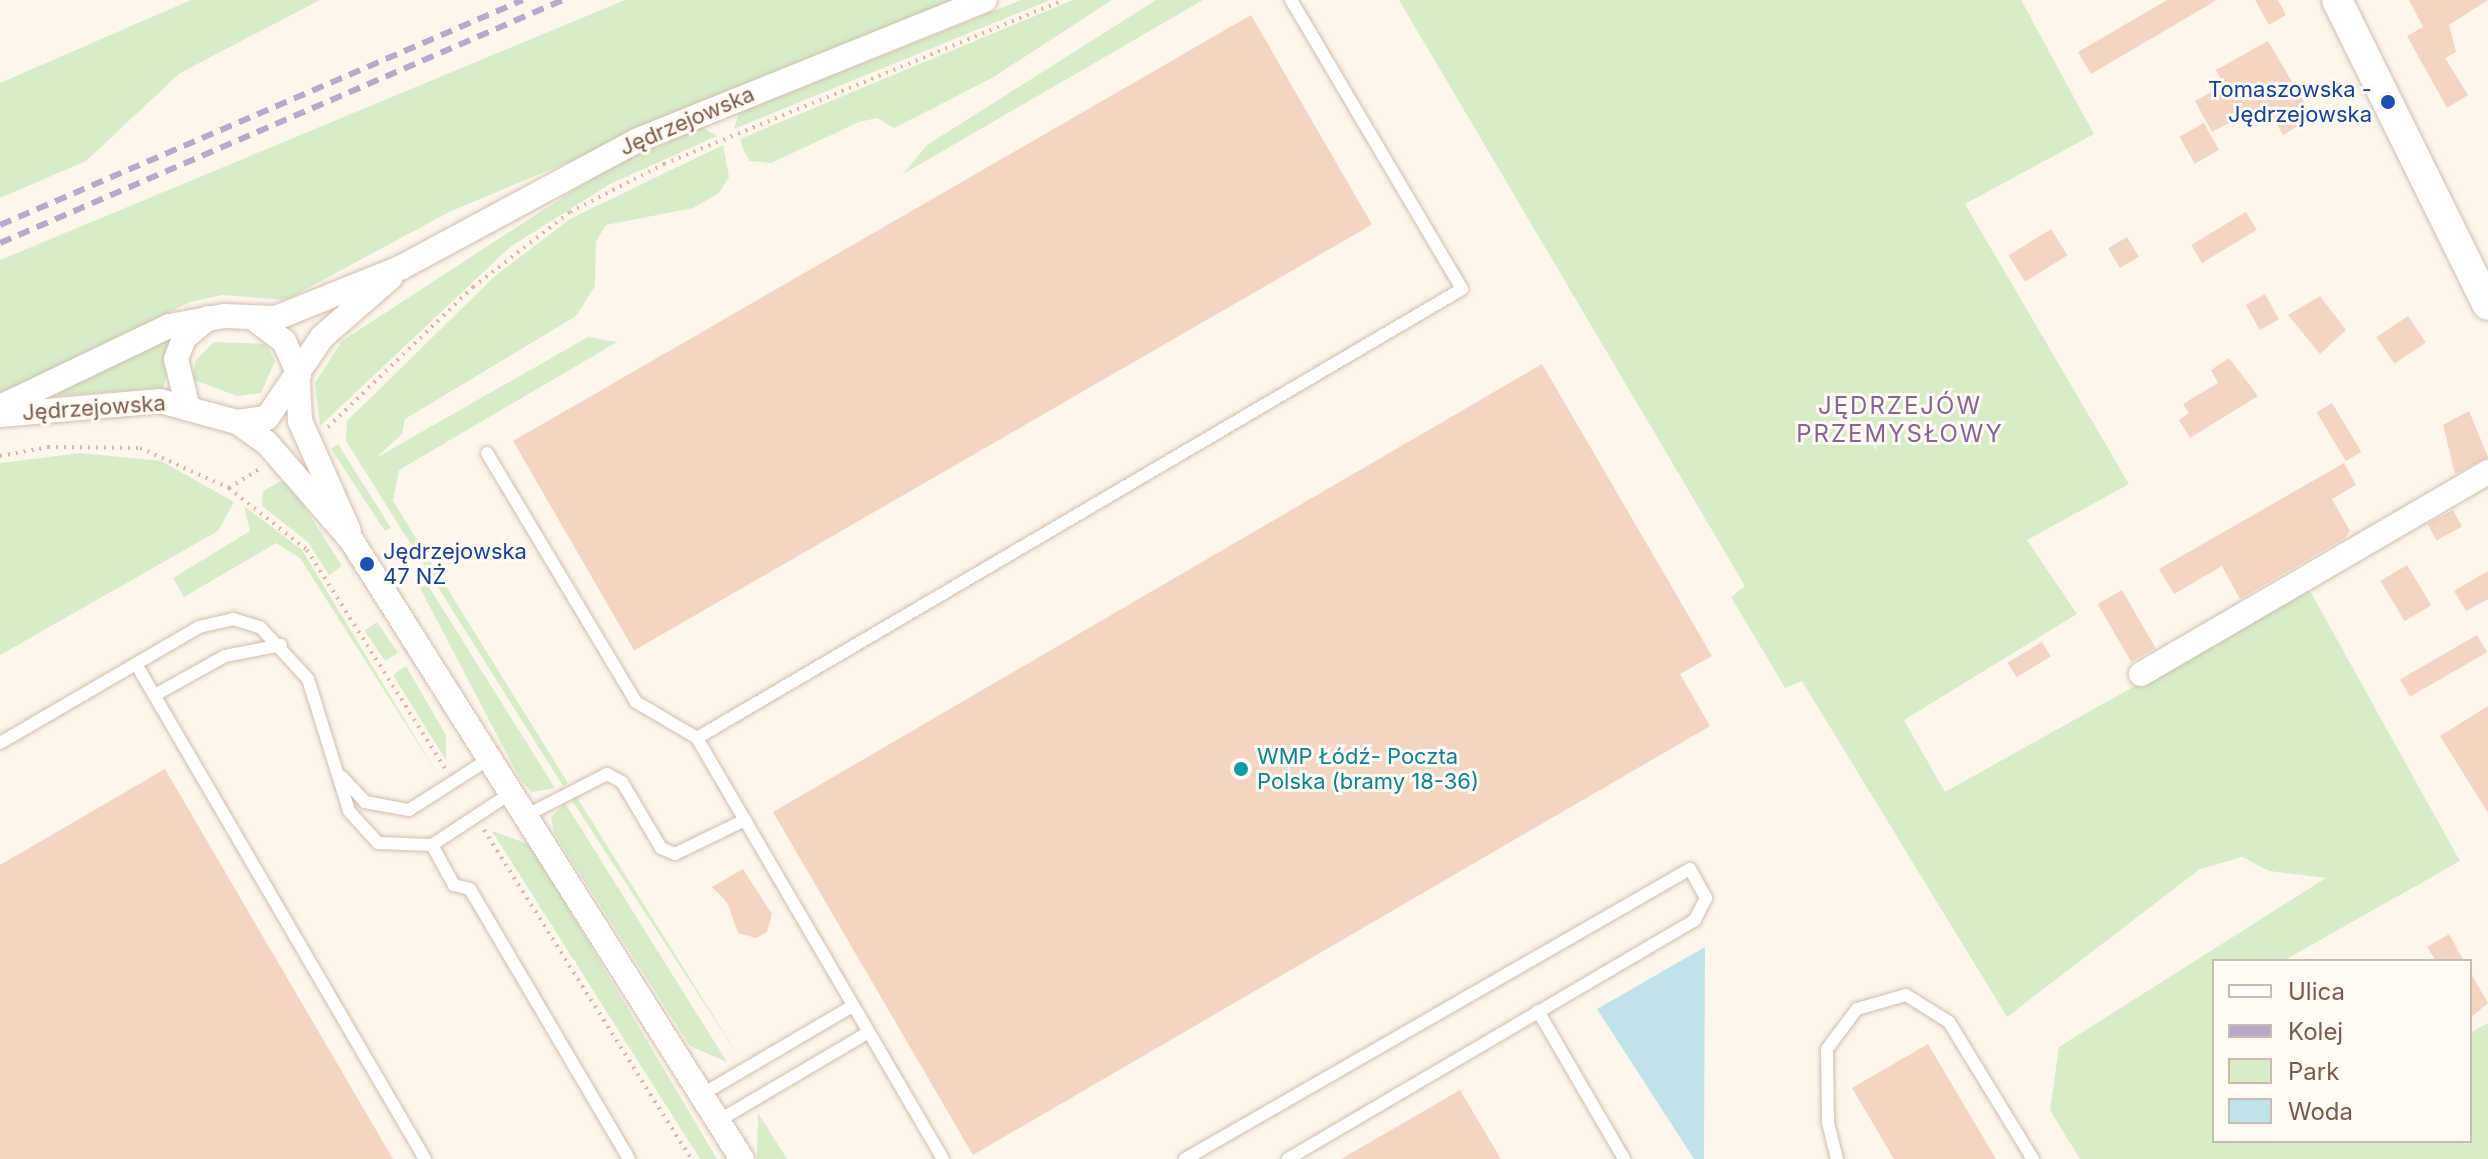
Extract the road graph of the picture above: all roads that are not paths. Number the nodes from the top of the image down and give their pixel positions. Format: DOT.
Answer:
graph roads {
  1 [pos="985,0"];
  2 [pos="1291,0"];
  3 [pos="2337,0"];
  4 [pos="402,267"];
  5 [pos="2488,305"];
  6 [pos="208,318"];
  7 [pos="257,321"];
  8 [pos="299,375"];
  9 [pos="187,404"];
  10 [pos="0,407"];
  11 [pos="0,415"];
  12 [pos="237,422"];
  13 [pos="487,453"];
  14 [pos="2488,472"];
  15 [pos="352,541"];
  16 [pos="281,645"];
  17 [pos="136,664"];
  18 [pos="2141,674"];
  19 [pos="155,695"];
  20 [pos="697,738"];
  21 [pos="0,743"];
  22 [pos="489,759"];
  23 [pos="337,767"];
  24 [pos="511,793"];
  25 [pos="525,816"];
  26 [pos="745,820"];
  27 [pos="432,845"];
  28 [pos="853,1006"];
  29 [pos="1538,1011"];
  30 [pos="869,1032"];
  31 [pos="701,1095"];
  32 [pos="718,1121"];
  33 [pos="623,1157"];
  34 [pos="425,1159"];
  35 [pos="742,1159"];
  36 [pos="943,1159"];
  37 [pos="1185,1159"];
  38 [pos="1288,1159"];
  39 [pos="1624,1159"];
  40 [pos="1837,1159"];
  41 [pos="2033,1159"];
  1 -- 4 [label="street, Jędrzejowska"];
  2 -- 20 [label="lane"];
  3 -- 5 [label="street"];
  4 -- 7 [label="street, Jędrzejowska"];
  4 -- 8 [label="street, Jędrzejowska"];
  6 -- 7 [label="street, Jędrzejowska"];
  6 -- 9 [label="street, Jędrzejowska"];
  6 -- 10 [label="street, Jędrzejowska"];
  7 -- 8 [label="street"];
  8 -- 12 [label="street, Jędrzejowska"];
  8 -- 15 [label="street"];
  9 -- 11 [label="street, Jędrzejowska"];
  9 -- 12 [label="street, Jędrzejowska"];
  12 -- 15 [label="street"];
  13 -- 20 [label="lane"];
  14 -- 18 [label="street"];
  15 -- 22 [label="street"];
  16 -- 17 [label="lane"];
  16 -- 19 [label="lane"];
  16 -- 23 [label="lane"];
  17 -- 19 [label="lane"];
  17 -- 21 [label="lane"];
  19 -- 34 [label="lane"];
  20 -- 26 [label="lane"];
  22 -- 23 [label="lane"];
  22 -- 24 [label="street"];
  23 -- 27 [label="lane"];
  24 -- 25 [label="street"];
  24 -- 27 [label="lane"];
  25 -- 26 [label="lane"];
  25 -- 31 [label="street"];
  26 -- 28 [label="lane"];
  27 -- 33 [label="lane"];
  28 -- 30 [label="lane"];
  28 -- 31 [label="lane"];
  29 -- 37 [label="lane"];
  29 -- 38 [label="lane"];
  29 -- 39 [label="lane"];
  30 -- 32 [label="lane"];
  30 -- 36 [label="lane"];
  31 -- 32 [label="street"];
  32 -- 35 [label="street"];
  40 -- 41 [label="lane"];
}
